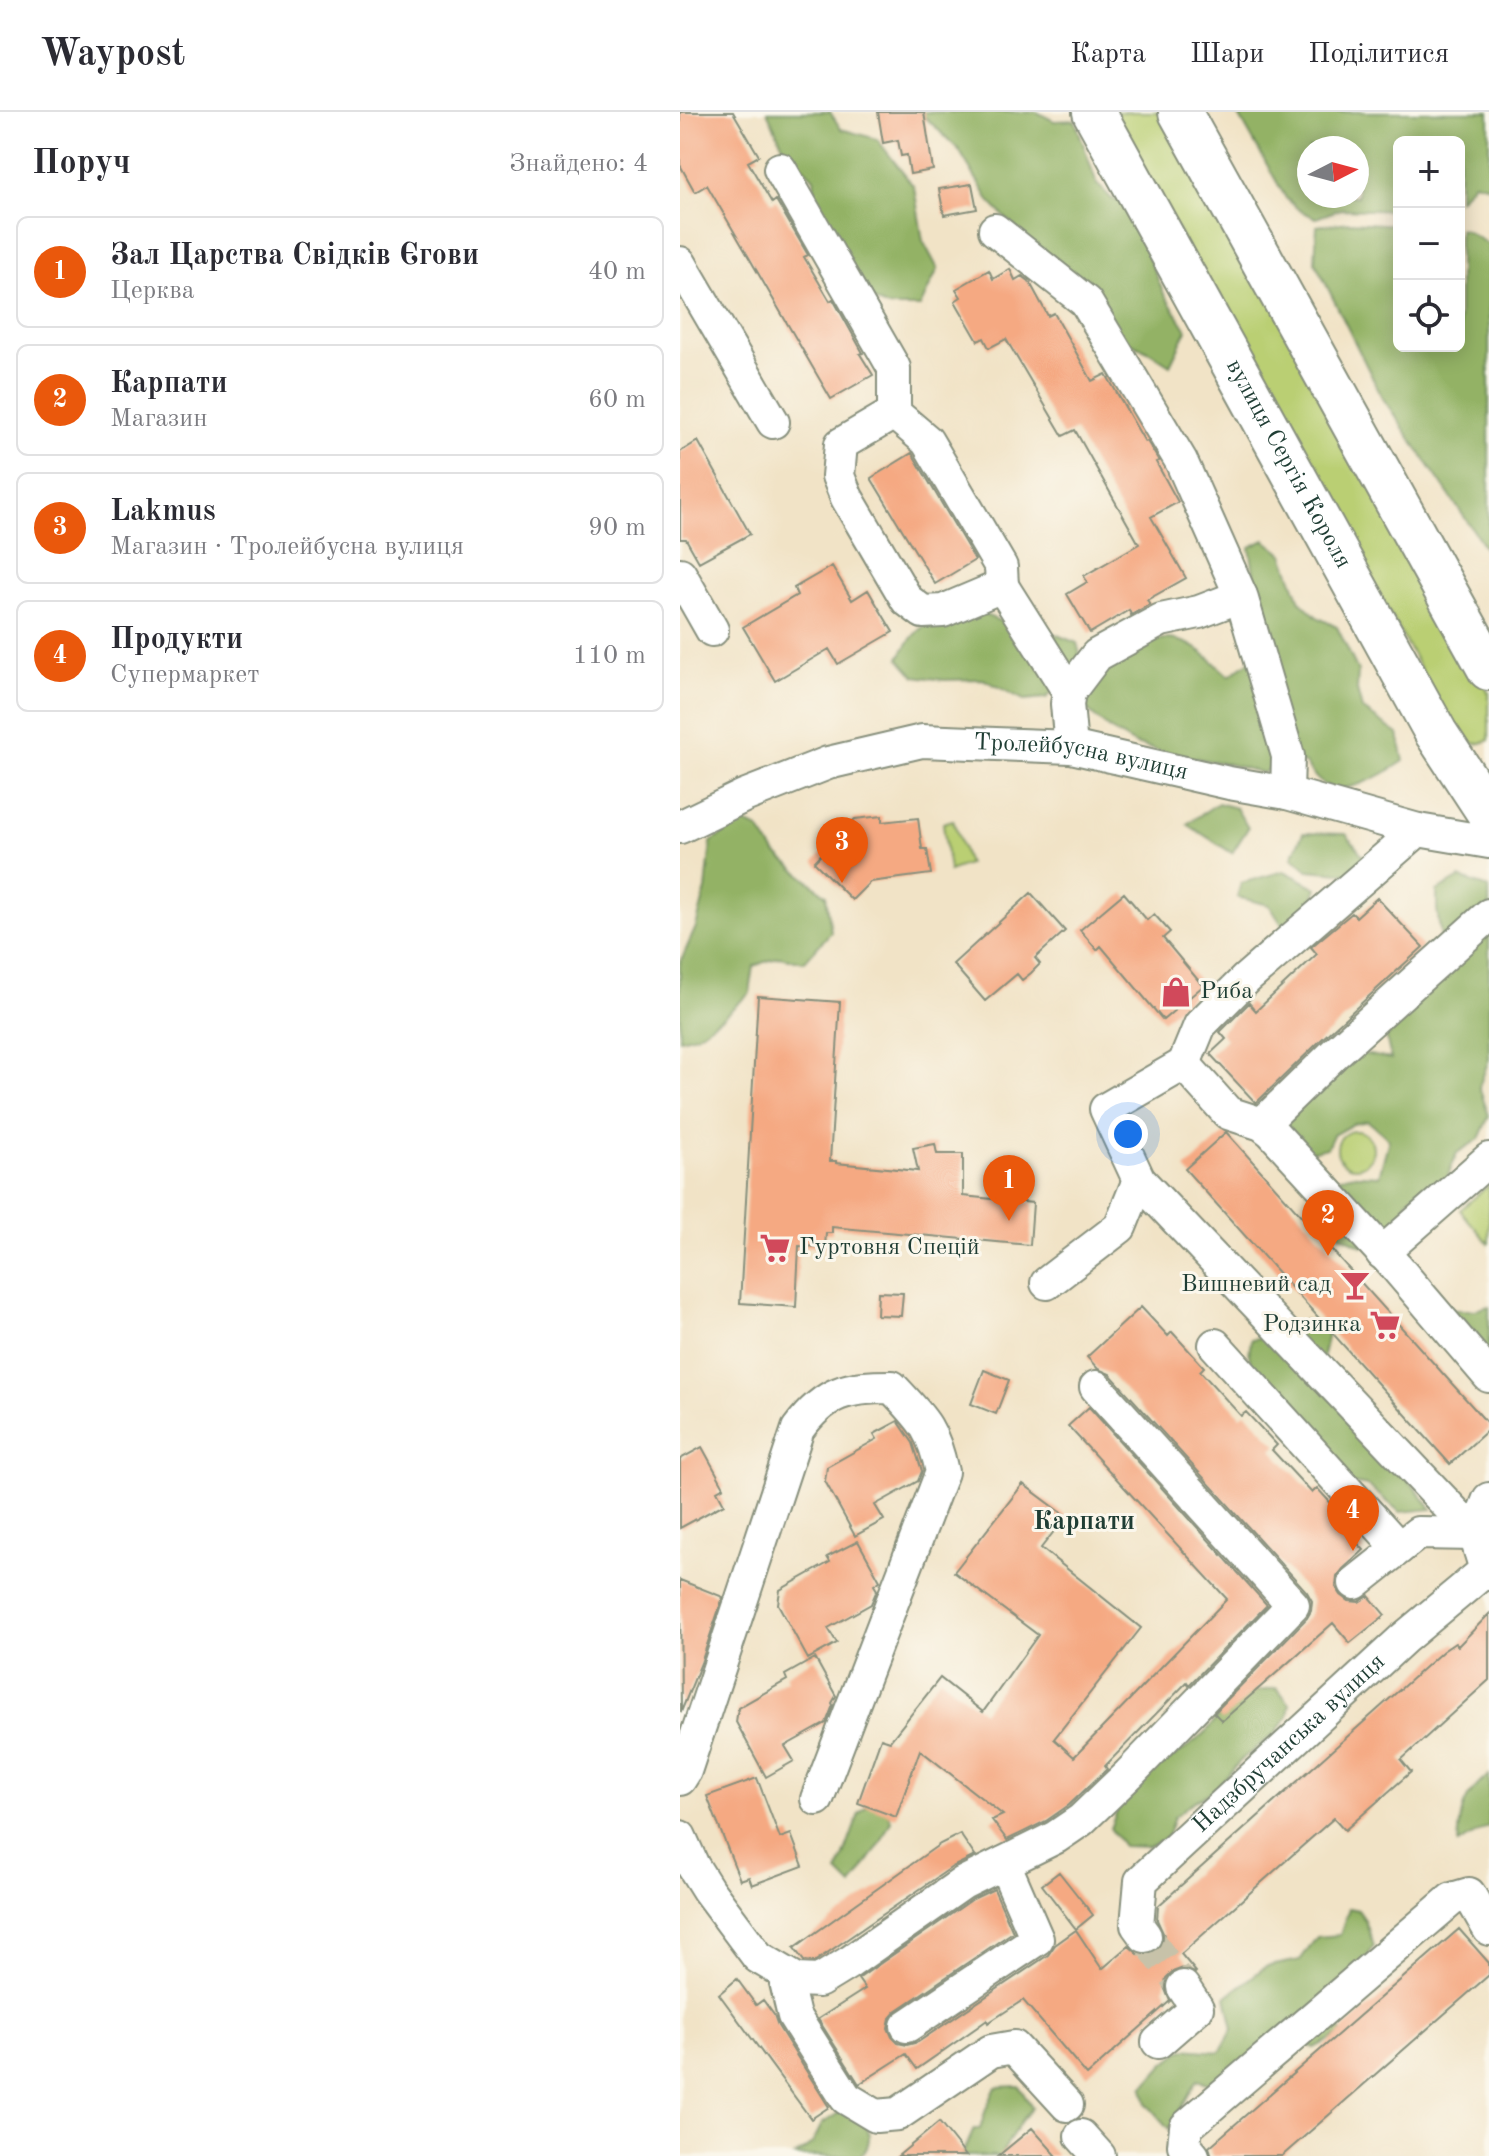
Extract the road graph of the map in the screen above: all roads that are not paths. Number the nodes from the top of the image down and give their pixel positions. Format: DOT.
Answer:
graph roads {
  1 [pos="1094,112"];
  2 [pos="1180,112"];
  3 [pos="780,169"];
  4 [pos="995,230"];
  5 [pos="680,263"];
  6 [pos="894,413"];
  7 [pos="773,422"];
  8 [pos="680,574"];
  9 [pos="1002,586"];
  10 [pos="1241,596"];
  11 [pos="712,630"];
  12 [pos="1489,669"];
  13 [pos="1069,692"];
  14 [pos="1071,747"];
  15 [pos="1287,793"];
  16 [pos="1489,814"];
  17 [pos="680,827"];
  18 [pos="1418,830"];
  19 [pos="1489,842"];
  20 [pos="1489,915"];
  21 [pos="1184,1064"];
  22 [pos="1262,1124"];
  23 [pos="1489,1159"];
  24 [pos="1139,1180"];
  25 [pos="1382,1253"];
  26 [pos="1047,1283"];
  27 [pos="1215,1345"];
  28 [pos="1486,1366"];
  29 [pos="1096,1387"];
  30 [pos="1489,1499"];
  31 [pos="1482,1528"];
  32 [pos="1399,1548"];
  33 [pos="1487,1572"];
  34 [pos="1355,1583"];
  35 [pos="680,1779"];
  36 [pos="817,1799"];
  37 [pos="680,1837"];
  38 [pos="1004,1863"];
  39 [pos="1489,1929"];
  40 [pos="1145,1936"];
  41 [pos="771,1965"];
  42 [pos="1183,1987"];
  43 [pos="907,2026"];
  44 [pos="1158,2042"];
  45 [pos="1067,2105"];
  46 [pos="1193,2156"];
  1 -- 16 [label="main road, вулиця Сергія Короля"];
  2 -- 12 [label="main road"];
  3 -- 6 [label="street"];
  4 -- 10 [label="street"];
  5 -- 7 [label="street"];
  6 -- 9 [label="street"];
  6 -- 9 [label="street"];
  8 -- 11 [label="street"];
  9 -- 13 [label="street"];
  10 -- 13 [label="street"];
  10 -- 15 [label="street"];
  13 -- 14 [label="street"];
  14 -- 15 [label="street, Тролейбусна вулиця"];
  14 -- 17 [label="street, Тролейбусна вулиця"];
  15 -- 18 [label="street, Тролейбусна вулиця"];
  18 -- 19 [label="street, Тролейбусна вулиця"];
  18 -- 21 [label="street"];
  20 -- 22 [label="street"];
  21 -- 22 [label="street"];
  21 -- 24 [label="street"];
  22 -- 25 [label="street"];
  23 -- 25 [label="street"];
  24 -- 26 [label="street"];
  24 -- 31 [label="street"];
  25 -- 28 [label="street"];
  27 -- 32 [label="street"];
  29 -- 38 [label="street"];
  30 -- 31 [label="street"];
  31 -- 32 [label="street"];
  31 -- 33 [label="street"];
  32 -- 34 [label="street"];
  33 -- 40 [label="street, Надзбручанська вулиця"];
  35 -- 36 [label="street"];
  37 -- 41 [label="street"];
  38 -- 41 [label="street"];
  38 -- 43 [label="street"];
  39 -- 46 [label="street"];
  41 -- 45 [label="street"];
  42 -- 44 [label="street"];
}
